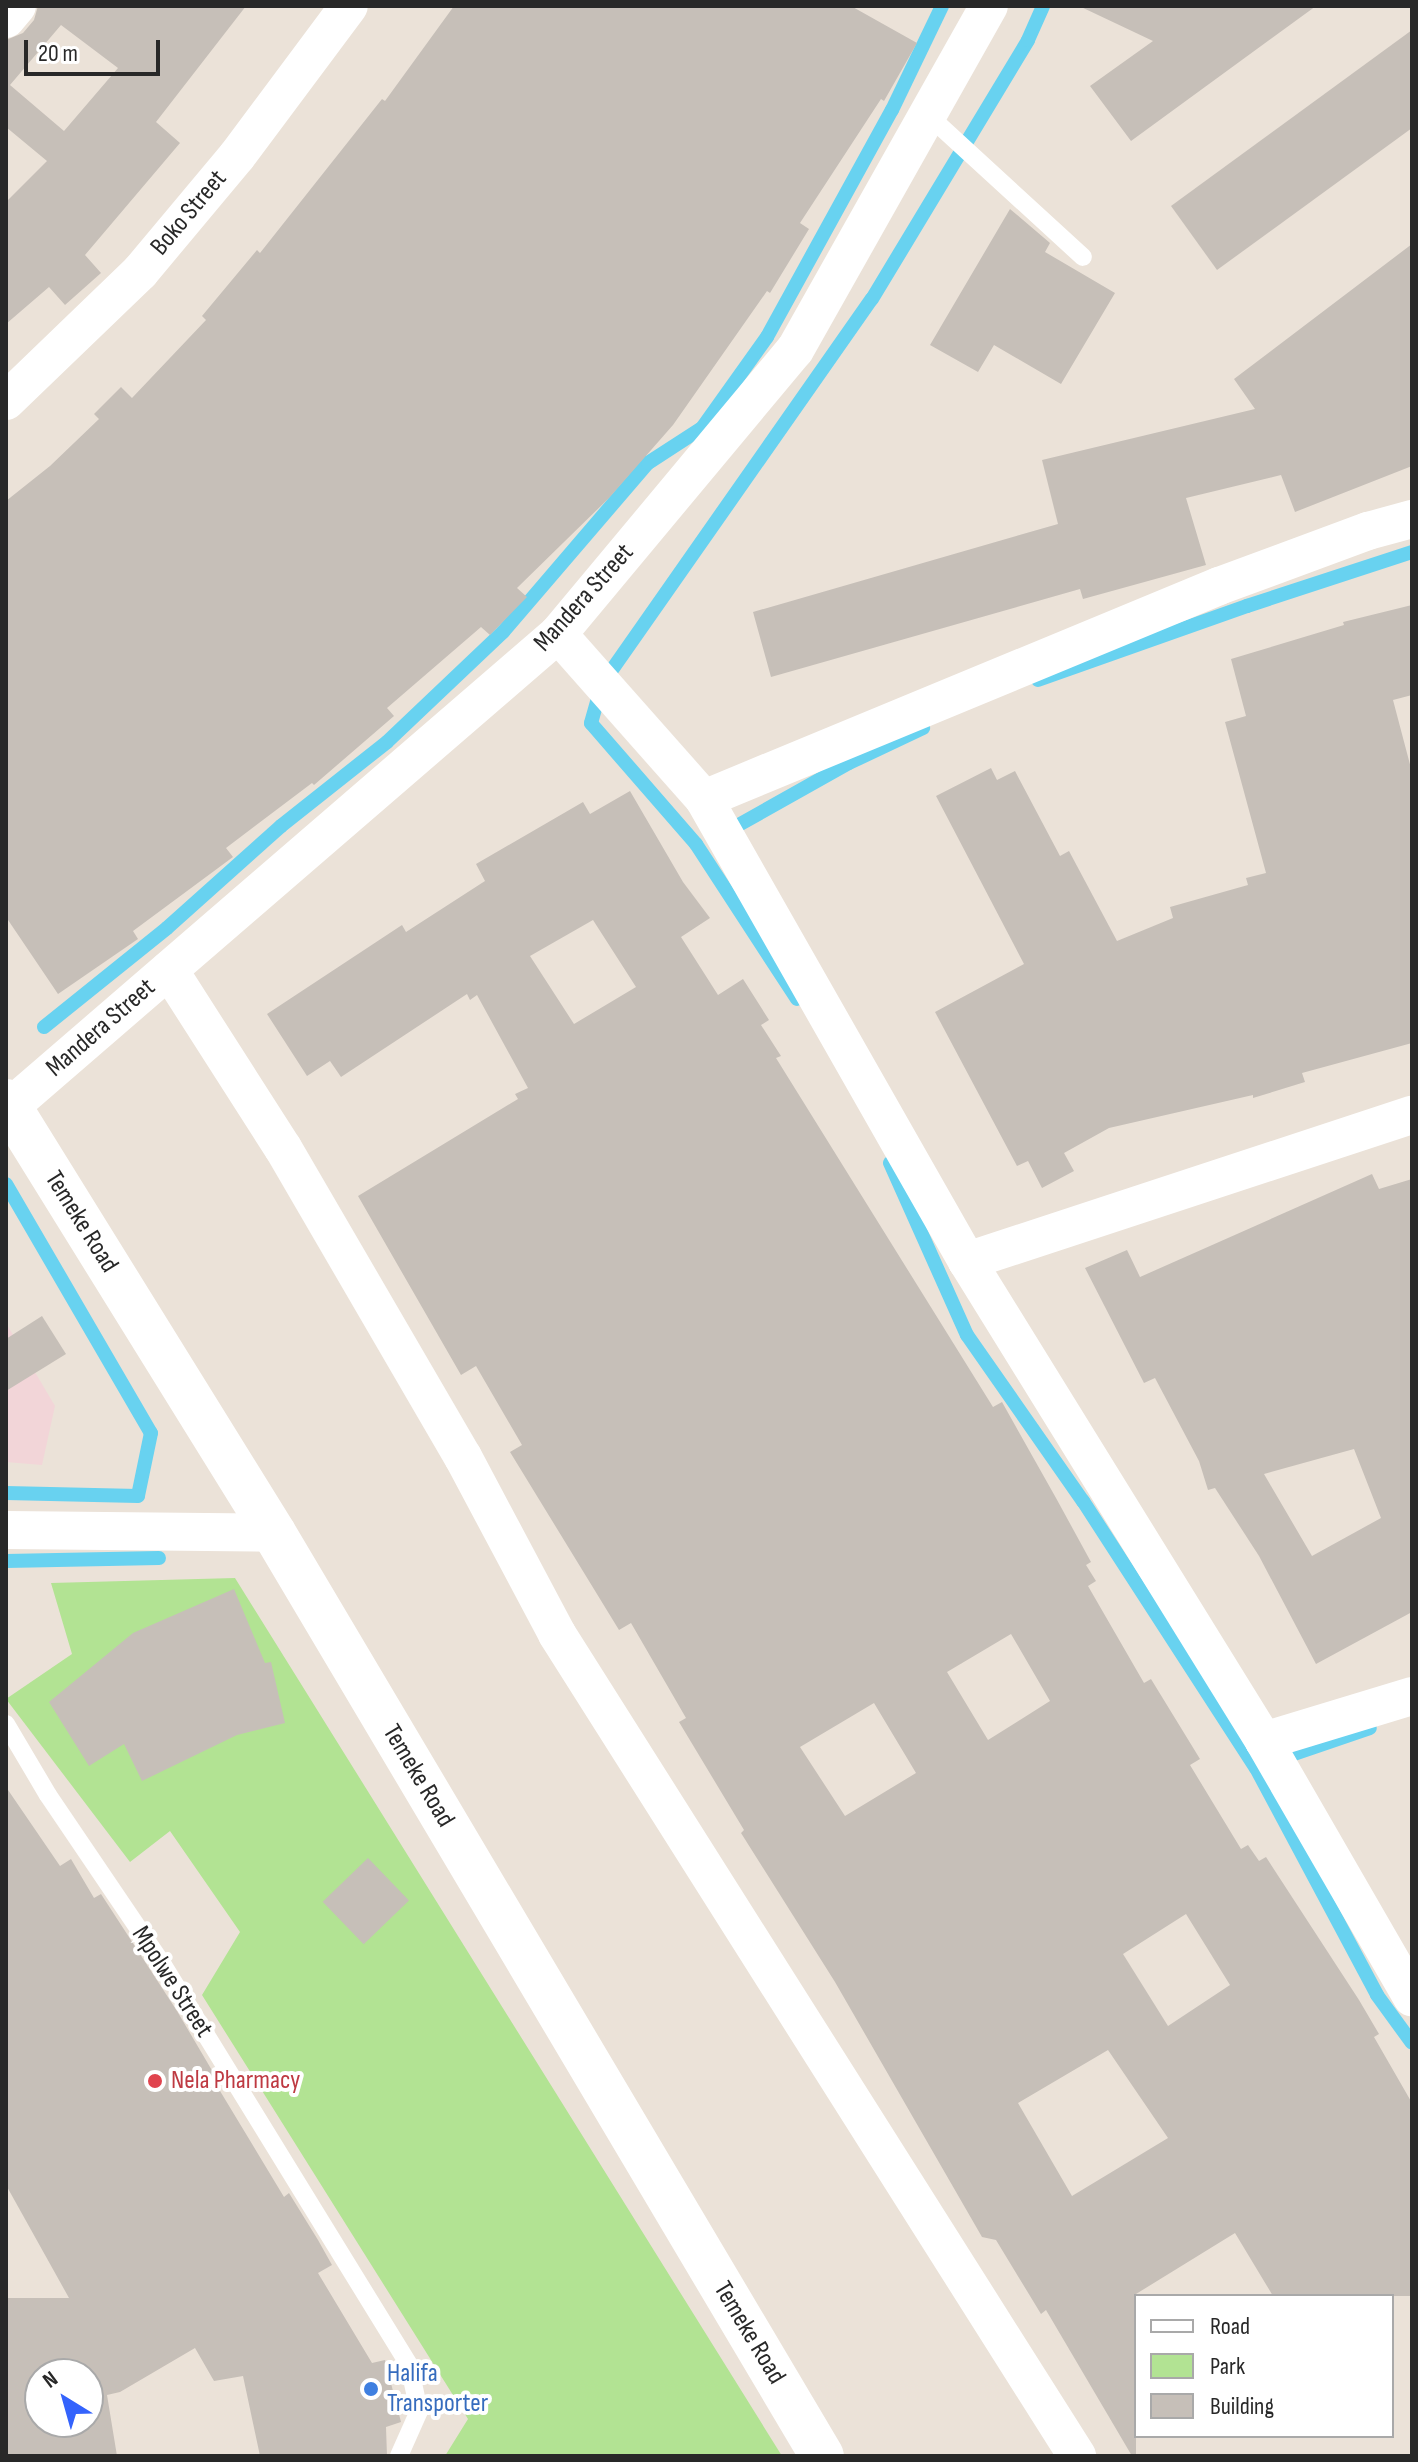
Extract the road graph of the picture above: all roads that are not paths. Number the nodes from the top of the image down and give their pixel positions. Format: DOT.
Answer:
graph roads {
  1 [pos="17,6"];
  2 [pos="349,6"];
  3 [pos="989,6"];
  4 [pos="6,19"];
  5 [pos="928,115"];
  6 [pos="1083,257"];
  7 [pos="6,401"];
  8 [pos="1412,519"];
  9 [pos="558,634"];
  10 [pos="704,799"];
  11 [pos="169,970"];
  12 [pos="8,1104"];
  13 [pos="1412,1115"];
  14 [pos="967,1261"];
  15 [pos="6,1530"];
  16 [pos="274,1533"];
  17 [pos="1412,1696"];
  18 [pos="6,1724"];
  19 [pos="1264,1741"];
  20 [pos="1412,1997"];
  21 [pos="399,2456"];
  22 [pos="822,2456"];
  23 [pos="1077,2456"];
  1 -- 4 [label="street"];
  2 -- 7 [label="street, Boko Street"];
  3 -- 5 [label="street, Mandera Street"];
  5 -- 6 [label="lane"];
  5 -- 9 [label="street, Mandera Street"];
  8 -- 10 [label="street"];
  9 -- 10 [label="street"];
  9 -- 11 [label="street, Mandera Street"];
  10 -- 14 [label="street"];
  11 -- 12 [label="street, Mandera Street"];
  11 -- 23 [label="street"];
  12 -- 16 [label="street, Temeke Road"];
  13 -- 14 [label="street"];
  14 -- 19 [label="street"];
  15 -- 16 [label="street"];
  16 -- 22 [label="street, Temeke Road"];
  17 -- 19 [label="street"];
  18 -- 21 [label="lane, Mpolwe Street"];
  19 -- 20 [label="street"];
}
